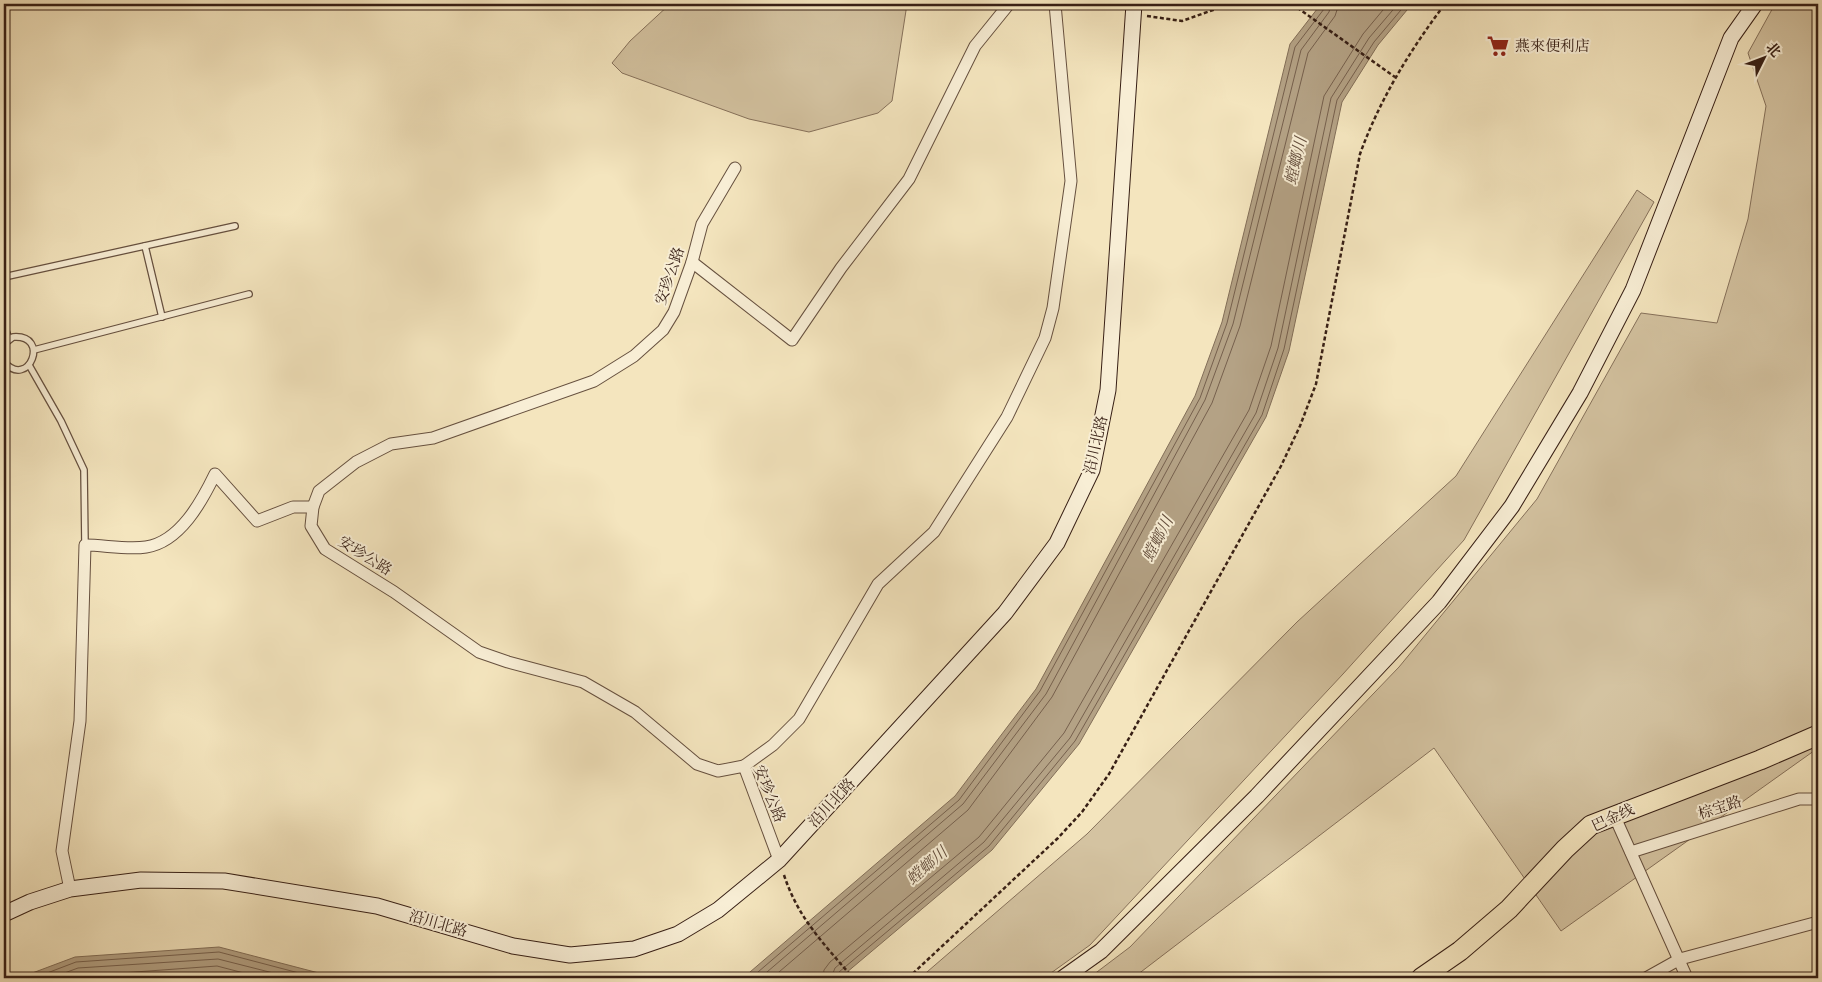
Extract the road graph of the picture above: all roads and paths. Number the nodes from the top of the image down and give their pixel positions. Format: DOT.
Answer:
graph roads {
  1 [pos="1009,4"];
  2 [pos="1055,4"];
  3 [pos="1230,4"];
  4 [pos="1292,4"];
  5 [pos="1446,4"];
  6 [pos="1755,4"];
  7 [pos="1134,9"];
  8 [pos="1395,77"];
  9 [pos="735,168"];
  10 [pos="235,226"];
  11 [pos="145,246"];
  12 [pos="692,262"];
  13 [pos="4,277"];
  14 [pos="249,294"];
  15 [pos="162,317"];
  16 [pos="4,325"];
  17 [pos="9,339"];
  18 [pos="4,344"];
  19 [pos="34,350"];
  20 [pos="4,362"];
  21 [pos="29,365"];
  22 [pos="312,507"];
  23 [pos="85,545"];
  24 [pos="1818,735"];
  25 [pos="744,766"];
  26 [pos="1818,799"];
  27 [pos="1614,815"];
  28 [pos="1631,852"];
  29 [pos="779,860"];
  30 [pos="70,889"];
  31 [pos="4,914"];
  32 [pos="1818,922"];
  33 [pos="1680,959"];
  34 [pos="853,978"];
  35 [pos="908,978"];
  36 [pos="1064,978"];
  37 [pos="1421,978"];
  38 [pos="1646,978"];
  39 [pos="1687,978"];
  1 -- 12 [label="street"];
  2 -- 25 [label="street"];
  3 -- 7 [label="path"];
  4 -- 8 [label="path"];
  5 -- 8 [label="path"];
  6 -- 36 [label="main road"];
  7 -- 29 [label="main road, 沿川北路"];
  8 -- 35 [label="path"];
  9 -- 12 [label="street, 安珍公路"];
  10 -- 11 [label="lane"];
  11 -- 13 [label="lane"];
  11 -- 15 [label="lane"];
  12 -- 22 [label="street, 安珍公路"];
  14 -- 15 [label="lane"];
  15 -- 19 [label="lane"];
  16 -- 17 [label="lane"];
  17 -- 18 [label="lane"];
  17 -- 19 [label="lane"];
  19 -- 21 [label="lane"];
  20 -- 21 [label="lane"];
  21 -- 23 [label="lane"];
  22 -- 23 [label="street"];
  22 -- 25 [label="street, 安珍公路"];
  23 -- 30 [label="street"];
  24 -- 27 [label="highway, 巴金线"];
  25 -- 29 [label="street, 安珍公路"];
  26 -- 28 [label="street, 棕宝路"];
  27 -- 28 [label="street"];
  27 -- 37 [label="highway, 巴金线"];
  28 -- 33 [label="street"];
  29 -- 30 [label="main road, 沿川北路"];
  29 -- 34 [label="path"];
  30 -- 31 [label="main road, 沿川北路"];
  32 -- 33 [label="street"];
  33 -- 38 [label="street"];
  33 -- 39 [label="street"];
}
